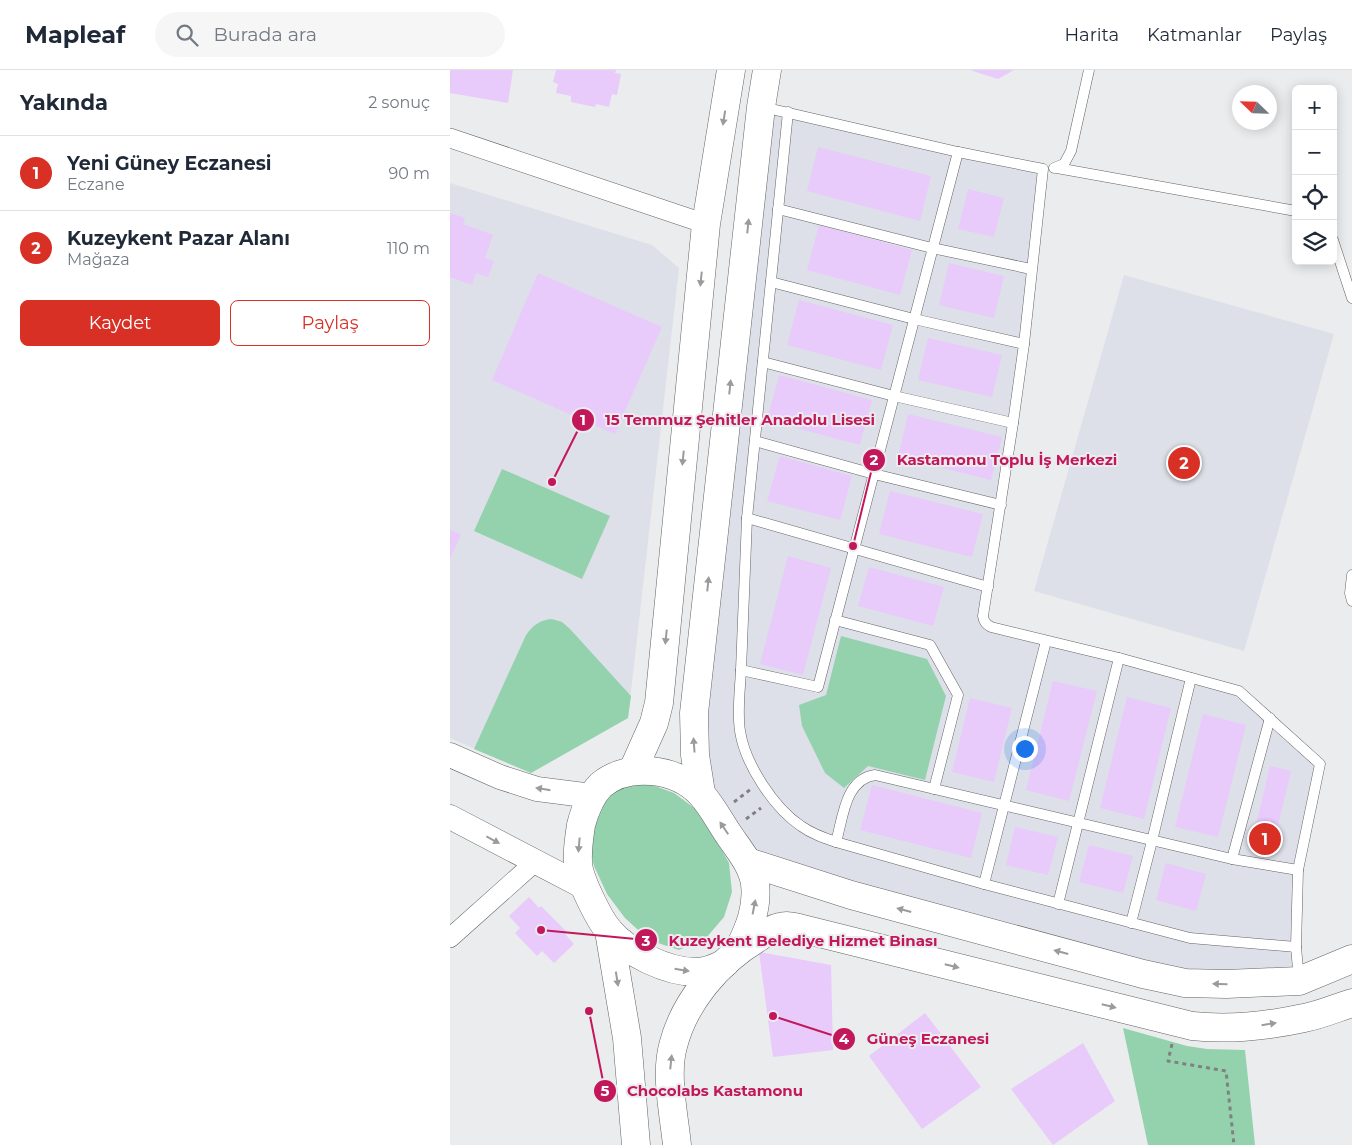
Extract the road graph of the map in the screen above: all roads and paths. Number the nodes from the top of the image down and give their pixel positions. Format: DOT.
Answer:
graph roads {
  1 [pos="732,70"];
  2 [pos="767,70"];
  3 [pos="1089,70"];
  4 [pos="761,107"];
  5 [pos="788,112"];
  6 [pos="450,138"];
  7 [pos="958,152"];
  8 [pos="1057,168"];
  9 [pos="1043,170"];
  10 [pos="778,209"];
  11 [pos="1292,210"];
  12 [pos="706,224"];
  13 [pos="932,248"];
  14 [pos="1337,252"];
  15 [pos="1031,269"];
  16 [pos="771,282"];
  17 [pos="1352,298"];
  18 [pos="914,319"];
  19 [pos="1024,344"];
  20 [pos="763,362"];
  21 [pos="894,396"];
  22 [pos="1013,423"];
  23 [pos="755,441"];
  24 [pos="874,474"];
  25 [pos="1001,505"];
  26 [pos="747,518"];
  27 [pos="854,548"];
  28 [pos="1352,575"];
  29 [pos="988,587"];
  30 [pos="1352,601"];
  31 [pos="835,620"];
  32 [pos="1046,640"];
  33 [pos="1119,658"];
  34 [pos="741,670"];
  35 [pos="1191,678"];
  36 [pos="1270,718"];
  37 [pos="450,755"];
  38 [pos="633,770"];
  39 [pos="762,782"];
  40 [pos="934,789"];
  41 [pos="592,796"];
  42 [pos="774,799"];
  43 [pos="1004,806"];
  44 [pos="714,813"];
  45 [pos="450,817"];
  46 [pos="1078,823"];
  47 [pos="1152,841"];
  48 [pos="836,842"];
  49 [pos="1232,860"];
  50 [pos="535,862"];
  51 [pos="748,862"];
  52 [pos="1298,870"];
  53 [pos="984,884"];
  54 [pos="584,888"];
  55 [pos="1058,904"];
  56 [pos="1131,923"];
  57 [pos="609,931"];
  58 [pos="450,938"];
  59 [pos="1296,947"];
  60 [pos="732,956"];
  61 [pos="1352,959"];
  62 [pos="1299,981"];
  63 [pos="1352,1002"];
  64 [pos="1168,1061"];
  65 [pos="636,1145"];
  66 [pos="677,1145"];
  67 [pos="1234,1145"];
  1 -- 12 [label="main road, one-way"];
  2 -- 4 [label="main road"];
  3 -- 8 [label="lane"];
  4 -- 5 [label="lane"];
  44 -- 4 [label="main road, one-way"];
  5 -- 7 [label="lane"];
  5 -- 10 [label="lane"];
  6 -- 12 [label="street"];
  7 -- 9 [label="lane"];
  7 -- 13 [label="lane"];
  8 -- 9 [label="lane"];
  8 -- 11 [label="lane"];
  9 -- 15 [label="lane"];
  10 -- 13 [label="lane"];
  10 -- 16 [label="lane"];
  12 -- 38 [label="main road, one-way"];
  13 -- 15 [label="lane"];
  13 -- 18 [label="lane"];
  14 -- 17 [label="lane"];
  15 -- 19 [label="lane"];
  16 -- 18 [label="lane"];
  16 -- 20 [label="lane"];
  18 -- 19 [label="lane"];
  18 -- 21 [label="lane"];
  19 -- 22 [label="lane"];
  20 -- 21 [label="lane"];
  20 -- 23 [label="lane"];
  21 -- 22 [label="lane"];
  21 -- 24 [label="lane"];
  22 -- 25 [label="lane"];
  23 -- 24 [label="lane"];
  23 -- 26 [label="lane"];
  24 -- 25 [label="lane"];
  24 -- 27 [label="lane"];
  25 -- 29 [label="lane"];
  26 -- 27 [label="lane"];
  26 -- 34 [label="lane"];
  27 -- 29 [label="lane"];
  27 -- 31 [label="lane"];
  28 -- 30 [label="lane"];
  29 -- 32 [label="lane"];
  31 -- 34 [label="lane"];
  31 -- 40 [label="lane"];
  32 -- 33 [label="lane"];
  32 -- 43 [label="lane"];
  33 -- 35 [label="lane"];
  33 -- 46 [label="lane"];
  34 -- 39 [label="lane"];
  35 -- 36 [label="lane"];
  35 -- 47 [label="lane"];
  36 -- 49 [label="lane"];
  36 -- 52 [label="lane"];
  41 -- 37 [label="street, one-way"];
  38 -- 41 [label="main road"];
  38 -- 44 [label="main road"];
  39 -- 42 [label="lane"];
  39 -- 44 [label="path"];
  40 -- 43 [label="lane"];
  40 -- 48 [label="lane"];
  41 -- 54 [label="main road, one-way"];
  42 -- 44 [label="path"];
  42 -- 48 [label="lane"];
  43 -- 46 [label="lane"];
  43 -- 53 [label="lane"];
  44 -- 51 [label="main road"];
  45 -- 50 [label="street, one-way"];
  46 -- 47 [label="lane"];
  46 -- 55 [label="lane"];
  47 -- 49 [label="lane"];
  47 -- 56 [label="lane"];
  48 -- 53 [label="lane"];
  49 -- 52 [label="lane"];
  50 -- 54 [label="street"];
  50 -- 58 [label="street"];
  60 -- 51 [label="main road, one-way"];
  62 -- 51 [label="main road, one-way"];
  52 -- 59 [label="lane"];
  53 -- 55 [label="lane"];
  54 -- 57 [label="main road"];
  55 -- 56 [label="lane"];
  56 -- 59 [label="lane"];
  57 -- 60 [label="main road, one-way"];
  57 -- 65 [label="main road, one-way"];
  59 -- 62 [label="lane"];
  60 -- 63 [label="main road, one-way"];
  66 -- 60 [label="main road, one-way"];
  61 -- 62 [label="main road"];
  64 -- 67 [label="path"];
}
